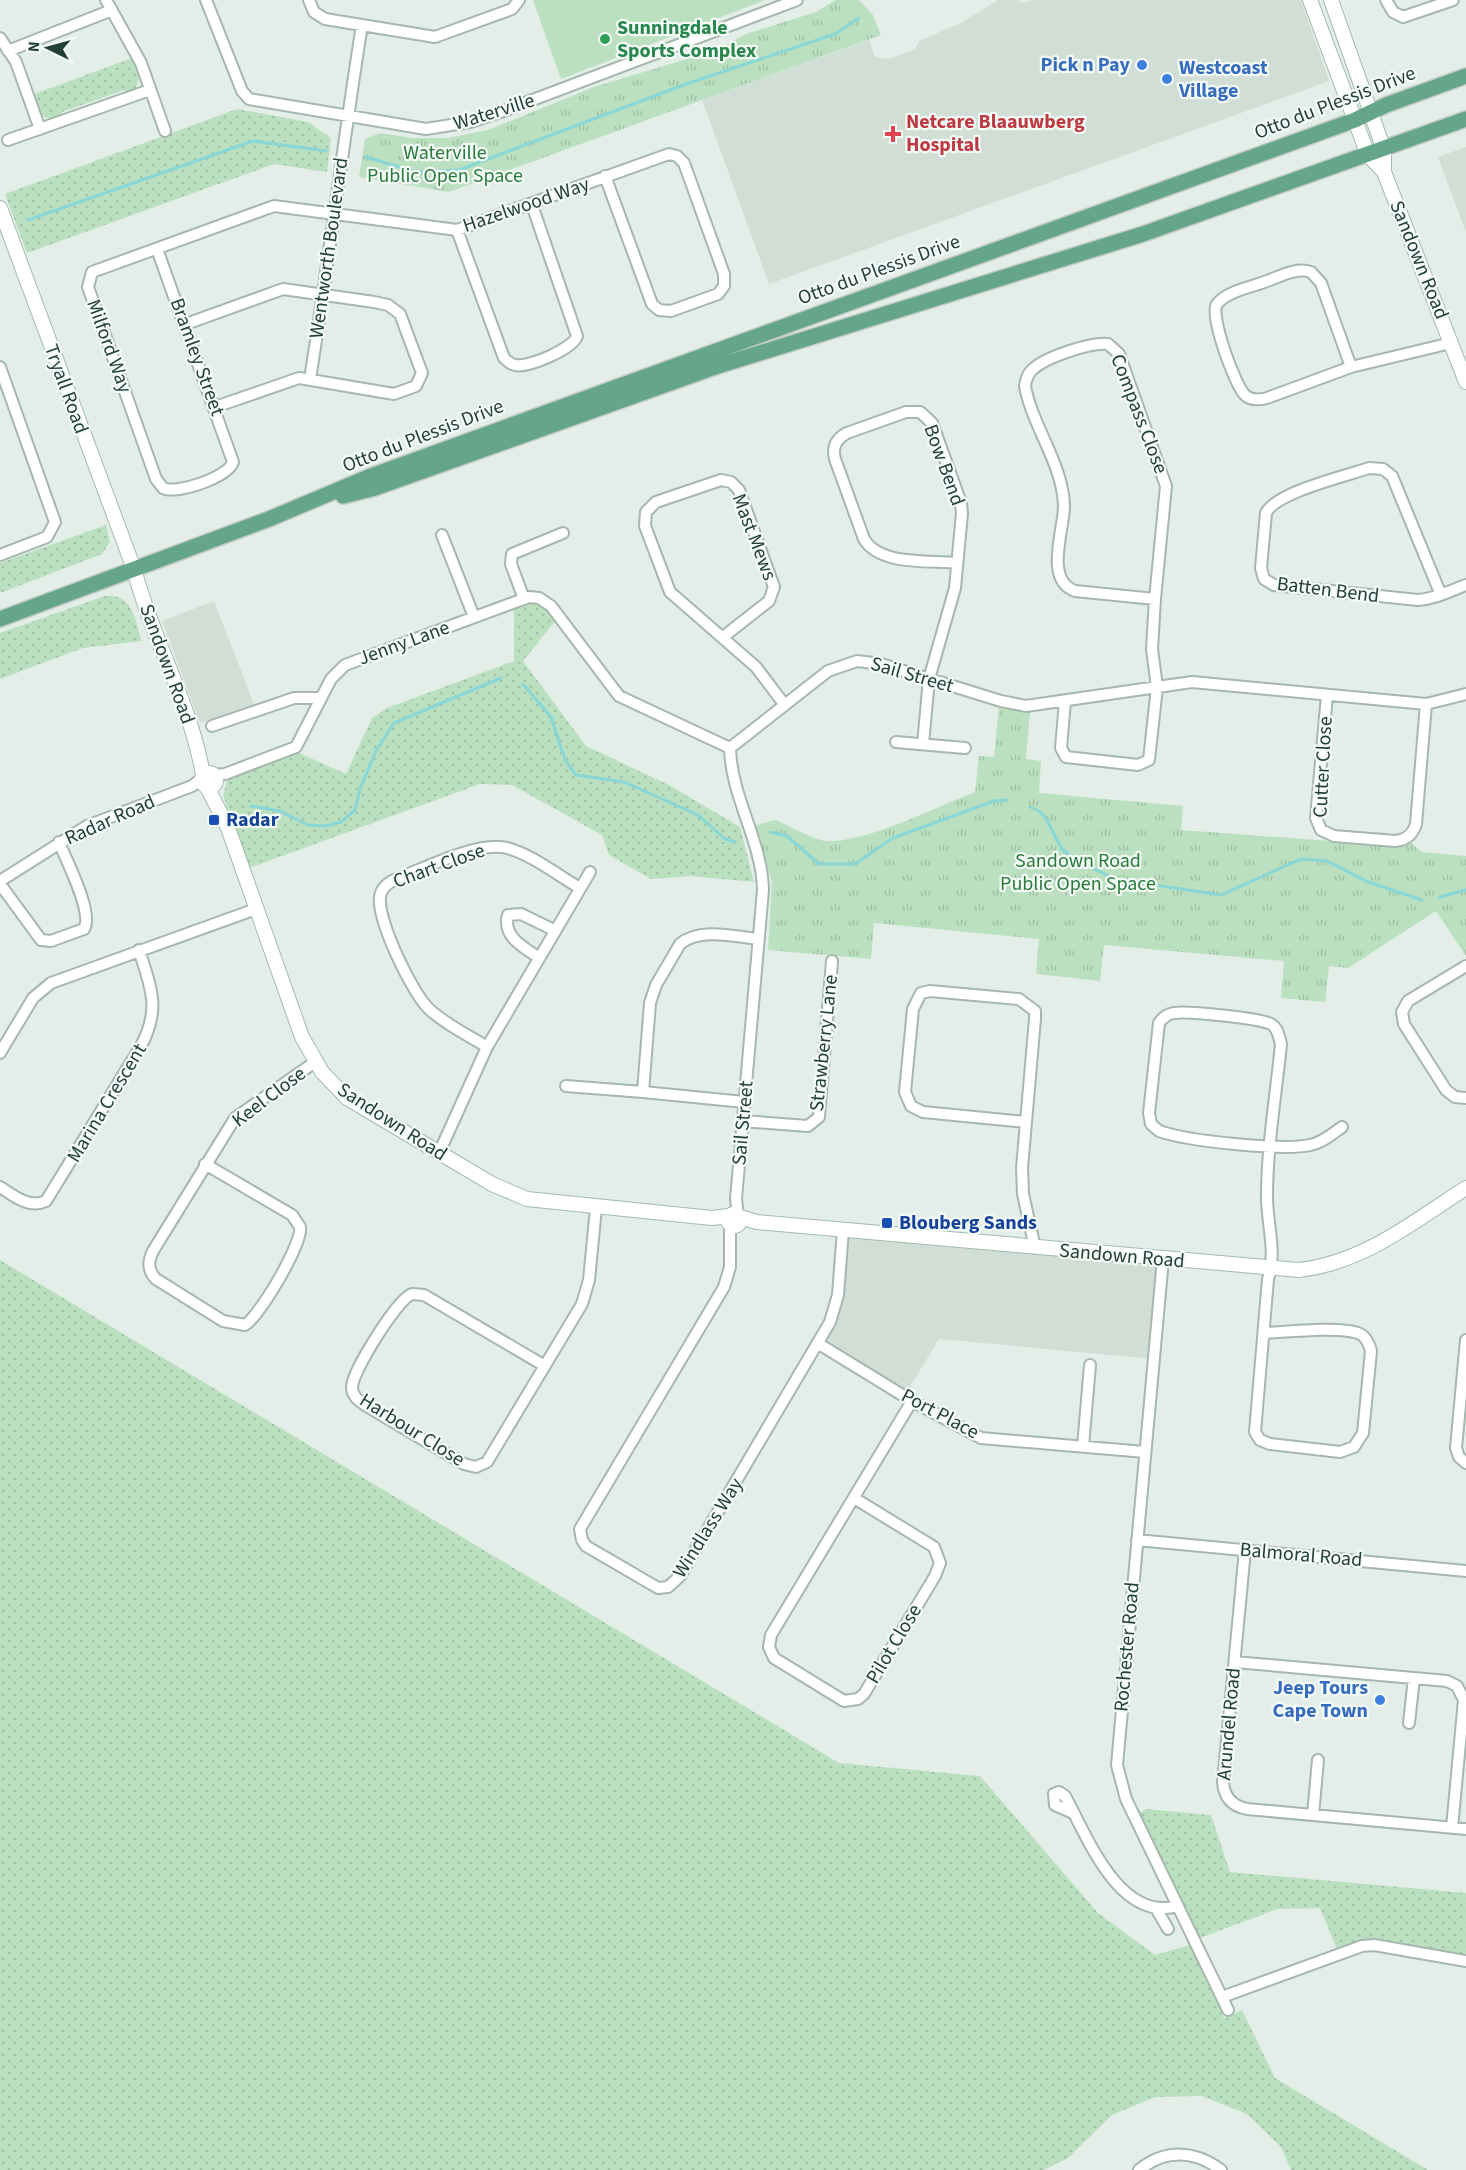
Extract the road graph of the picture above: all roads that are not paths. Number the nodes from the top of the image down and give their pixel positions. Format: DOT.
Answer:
graph roads {
  1 [pos="206,0"];
  2 [pos="309,0"];
  3 [pos="519,0"];
  4 [pos="797,0"];
  5 [pos="1310,0"];
  6 [pos="1331,0"];
  7 [pos="1386,0"];
  8 [pos="1453,0"];
  9 [pos="109,5"];
  10 [pos="362,25"];
  11 [pos="0,38"];
  12 [pos="8,51"];
  13 [pos="1466,76"];
  14 [pos="150,90"];
  15 [pos="1372,113"];
  16 [pos="347,117"];
  17 [pos="1466,119"];
  18 [pos="1355,120"];
  19 [pos="39,129"];
  20 [pos="165,131"];
  21 [pos="8,140"];
  22 [pos="1384,150"];
  23 [pos="1368,155"];
  24 [pos="1384,172"];
  25 [pos="605,176"];
  26 [pos="532,205"];
  27 [pos="0,208"];
  28 [pos="336,213"];
  29 [pos="457,230"];
  30 [pos="157,249"];
  31 [pos="324,294"];
  32 [pos="186,324"];
  33 [pos="1451,343"];
  34 [pos="0,367"];
  35 [pos="1351,367"];
  36 [pos="310,379"];
  37 [pos="1466,382"];
  38 [pos="215,407"];
  39 [pos="231,466"];
  40 [pos="308,504"];
  41 [pos="563,533"];
  42 [pos="442,535"];
  43 [pos="0,555"];
  44 [pos="957,563"];
  45 [pos="134,569"];
  46 [pos="1466,585"];
  47 [pos="1441,595"];
  48 [pos="524,599"];
  49 [pos="1155,599"];
  50 [pos="474,617"];
  51 [pos="0,619"];
  52 [pos="723,637"];
  53 [pos="929,679"];
  54 [pos="1157,687"];
  55 [pos="1466,694"];
  56 [pos="1327,695"];
  57 [pos="320,698"];
  58 [pos="1065,701"];
  59 [pos="784,704"];
  60 [pos="1426,704"];
  61 [pos="212,726"];
  62 [pos="896,742"];
  63 [pos="923,744"];
  64 [pos="730,748"];
  65 [pos="965,748"];
  66 [pos="209,780"];
  67 [pos="59,842"];
  68 [pos="590,872"];
  69 [pos="0,882"];
  70 [pos="580,888"];
  71 [pos="256,909"];
  72 [pos="554,930"];
  73 [pos="759,939"];
  74 [pos="139,950"];
  75 [pos="538,957"];
  76 [pos="832,961"];
  77 [pos="1466,966"];
  78 [pos="487,1047"];
  79 [pos="0,1053"];
  80 [pos="315,1062"];
  81 [pos="566,1086"];
  82 [pos="643,1092"];
  83 [pos="1466,1098"];
  84 [pos="744,1102"];
  85 [pos="743,1121"];
  86 [pos="1026,1122"];
  87 [pos="1342,1127"];
  88 [pos="1271,1147"];
  89 [pos="439,1153"];
  90 [pos="205,1164"];
  91 [pos="0,1187"];
  92 [pos="1466,1188"];
  93 [pos="596,1208"];
  94 [pos="734,1220"];
  95 [pos="843,1230"];
  96 [pos="1035,1248"];
  97 [pos="1163,1259"];
  98 [pos="1271,1269"];
  99 [pos="1264,1333"];
  100 [pos="1466,1340"];
  101 [pos="819,1344"];
  102 [pos="1090,1365"];
  103 [pos="545,1366"];
  104 [pos="912,1401"];
  105 [pos="1083,1446"];
  106 [pos="1145,1452"];
  107 [pos="1466,1463"];
  108 [pos="854,1498"];
  109 [pos="1137,1540"];
  110 [pos="1245,1550"];
  111 [pos="1466,1571"];
  112 [pos="1234,1662"];
  113 [pos="1414,1678"];
  114 [pos="1409,1723"];
  115 [pos="1318,1760"];
  116 [pos="1073,1813"];
  117 [pos="1312,1815"];
  118 [pos="1452,1828"];
  119 [pos="1466,1829"];
  120 [pos="1178,1906"];
  121 [pos="1157,1910"];
  122 [pos="1168,1929"];
  123 [pos="1466,1961"];
  124 [pos="1222,1997"];
  125 [pos="1228,2010"];
  126 [pos="1139,2170"];
  127 [pos="1221,2170"];
  1 -- 16 [label="street, Waterville"];
  2 -- 10 [label="street"];
  3 -- 10 [label="street"];
  4 -- 16 [label="street, Waterville"];
  5 -- 18 [label="street, Sandown Road"];
  6 -- 15 [label="street, Sandown Road"];
  7 -- 8 [label="street"];
  9 -- 12 [label="street"];
  9 -- 14 [label="street"];
  10 -- 16 [label="street, Wentworth Boulevard"];
  11 -- 12 [label="street"];
  12 -- 19 [label="street"];
  13 -- 15 [label="main road, Otto du Plessis Drive"];
  14 -- 19 [label="street"];
  14 -- 20 [label="street"];
  15 -- 18 [label="main road, Otto du Plessis Drive"];
  15 -- 22 [label="street, Sandown Road"];
  16 -- 28 [label="street, Wentworth Boulevard"];
  17 -- 22 [label="main road, Otto du Plessis Drive"];
  18 -- 23 [label="street, Sandown Road"];
  18 -- 40 [label="main road, Otto du Plessis Drive"];
  19 -- 21 [label="street"];
  22 -- 23 [label="main road, Otto du Plessis Drive"];
  22 -- 24 [label="street, Sandown Road"];
  23 -- 24 [label="street, Sandown Road"];
  23 -- 40 [label="main road, Otto du Plessis Drive"];
  24 -- 33 [label="street, Sandown Road"];
  25 -- 25 [label="street, Hazelwood Way"];
  25 -- 26 [label="street, Hazelwood Way"];
  26 -- 29 [label="street, Hazelwood Way"];
  26 -- 29 [label="street"];
  27 -- 45 [label="street, Tryall Road"];
  28 -- 29 [label="street, Hazelwood Way"];
  28 -- 30 [label="street, Milford Way"];
  28 -- 31 [label="street, Wentworth Boulevard"];
  30 -- 32 [label="street, Bramley Street"];
  30 -- 39 [label="street, Milford Way"];
  31 -- 32 [label="street"];
  31 -- 36 [label="street, Wentworth Boulevard"];
  31 -- 36 [label="street"];
  32 -- 38 [label="street, Bramley Street"];
  33 -- 35 [label="street"];
  33 -- 37 [label="street, Sandown Road"];
  34 -- 43 [label="street"];
  35 -- 35 [label="street"];
  36 -- 38 [label="street"];
  38 -- 39 [label="street, Bramley Street"];
  40 -- 45 [label="main road, Otto du Plessis Drive"];
  41 -- 48 [label="street"];
  42 -- 50 [label="street"];
  44 -- 44 [label="street, Bow Bend"];
  44 -- 53 [label="street, Bow Bend"];
  45 -- 51 [label="main road, Otto du Plessis Drive"];
  45 -- 66 [label="street, Sandown Road"];
  46 -- 47 [label="street, Batten Bend"];
  47 -- 47 [label="street, Batten Bend"];
  48 -- 50 [label="street, Jenny Lane"];
  48 -- 64 [label="street"];
  49 -- 49 [label="street, Compass Close"];
  49 -- 54 [label="street, Compass Close"];
  50 -- 57 [label="street, Jenny Lane"];
  52 -- 52 [label="street, Mast Mews"];
  52 -- 59 [label="street, Mast Mews"];
  53 -- 58 [label="street, Sail Street"];
  53 -- 59 [label="street, Sail Street"];
  53 -- 63 [label="street, Bow Bend"];
  54 -- 56 [label="street, Sail Street"];
  54 -- 58 [label="street, Sail Street"];
  54 -- 58 [label="street, Compass Close"];
  55 -- 60 [label="street, Sail Street"];
  56 -- 60 [label="street, Sail Street"];
  56 -- 60 [label="street, Cutter Close"];
  57 -- 61 [label="street"];
  57 -- 66 [label="street, Jenny Lane"];
  59 -- 64 [label="street, Sail Street"];
  62 -- 63 [label="street"];
  63 -- 65 [label="street"];
  64 -- 73 [label="street, Sail Street"];
  66 -- 67 [label="street, Radar Road"];
  66 -- 71 [label="street, Sandown Road"];
  67 -- 69 [label="street, Radar Road"];
  67 -- 69 [label="street"];
  68 -- 70 [label="street"];
  70 -- 72 [label="street"];
  70 -- 78 [label="street, Chart Close"];
  71 -- 74 [label="street"];
  71 -- 80 [label="street, Sandown Road"];
  72 -- 75 [label="street"];
  72 -- 75 [label="street"];
  73 -- 82 [label="street"];
  73 -- 84 [label="street, Sail Street"];
  74 -- 79 [label="street"];
  74 -- 91 [label="street, Marina Crescent"];
  75 -- 78 [label="street"];
  76 -- 85 [label="street, Strawberry Lane"];
  77 -- 83 [label="street"];
  78 -- 89 [label="street"];
  80 -- 89 [label="street, Sandown Road"];
  80 -- 90 [label="street, Keel Close"];
  81 -- 82 [label="street"];
  82 -- 84 [label="street"];
  84 -- 85 [label="street, Sail Street"];
  85 -- 94 [label="street, Sail Street"];
  86 -- 86 [label="street"];
  86 -- 96 [label="street"];
  87 -- 88 [label="street"];
  88 -- 88 [label="street"];
  88 -- 98 [label="street"];
  89 -- 93 [label="street, Sandown Road"];
  90 -- 90 [label="street, Keel Close"];
  92 -- 98 [label="street, Sandown Road"];
  93 -- 94 [label="street, Sandown Road"];
  93 -- 103 [label="street, Harbour Close"];
  94 -- 95 [label="street, Sandown Road"];
  94 -- 101 [label="street, Windlass Way"];
  95 -- 96 [label="street, Sandown Road"];
  95 -- 101 [label="street, Windlass Way"];
  96 -- 97 [label="street, Sandown Road"];
  97 -- 98 [label="street, Sandown Road"];
  97 -- 106 [label="street, Rochester Road"];
  98 -- 99 [label="street"];
  99 -- 99 [label="street"];
  100 -- 107 [label="street"];
  101 -- 104 [label="street, Port Place"];
  102 -- 105 [label="street"];
  103 -- 103 [label="street, Harbour Close"];
  104 -- 105 [label="street, Port Place"];
  104 -- 108 [label="street, Pilot Close"];
  105 -- 106 [label="street, Port Place"];
  106 -- 109 [label="street, Rochester Road"];
  108 -- 108 [label="street, Pilot Close"];
  109 -- 110 [label="street, Balmoral Road"];
  109 -- 120 [label="street, Rochester Road"];
  110 -- 111 [label="street, Balmoral Road"];
  110 -- 112 [label="street, Arundel Road"];
  112 -- 113 [label="street"];
  112 -- 117 [label="street, Arundel Road"];
  113 -- 114 [label="street"];
  113 -- 118 [label="street"];
  115 -- 117 [label="street"];
  116 -- 121 [label="street"];
  117 -- 118 [label="street, Arundel Road"];
  118 -- 119 [label="street, Arundel Road"];
  120 -- 121 [label="street"];
  120 -- 124 [label="street, Rochester Road"];
  121 -- 122 [label="street"];
  123 -- 124 [label="street"];
  124 -- 125 [label="street, Rochester Road"];
  126 -- 127 [label="street"];
}
